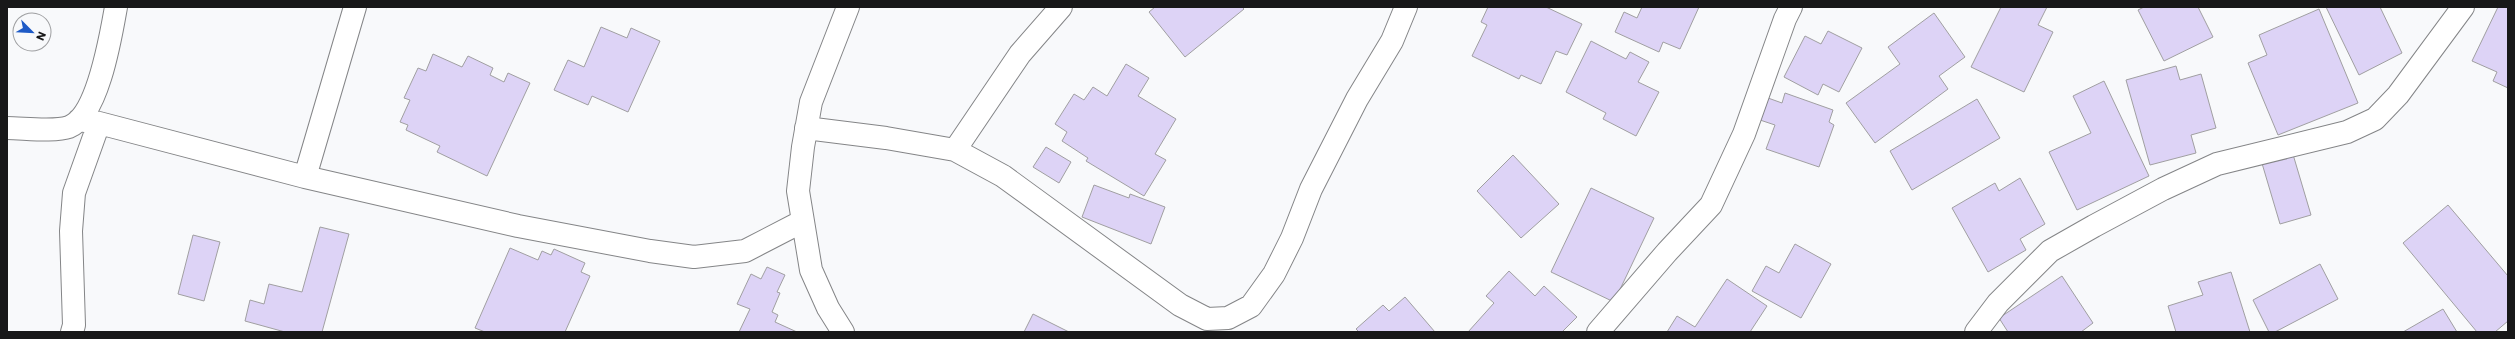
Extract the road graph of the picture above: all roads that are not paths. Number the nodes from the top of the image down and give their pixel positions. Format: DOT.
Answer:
graph roads {
  1 [pos="116,7"];
  2 [pos="355,7"];
  3 [pos="848,7"];
  4 [pos="1060,7"];
  5 [pos="1406,7"];
  6 [pos="1791,7"];
  7 [pos="2463,7"];
  8 [pos="89,121"];
  9 [pos="7,128"];
  10 [pos="806,128"];
  11 [pos="955,150"];
  12 [pos="305,177"];
  13 [pos="803,221"];
  14 [pos="72,332"];
  15 [pos="843,332"];
  16 [pos="1598,332"];
  17 [pos="1976,332"];
  1 -- 8 [label="street"];
  2 -- 12 [label="street"];
  3 -- 10 [label="street"];
  4 -- 11 [label="street"];
  5 -- 11 [label="street"];
  6 -- 16 [label="street"];
  7 -- 17 [label="street"];
  8 -- 9 [label="street"];
  8 -- 12 [label="street"];
  8 -- 14 [label="street"];
  10 -- 11 [label="street"];
  10 -- 13 [label="street"];
  12 -- 13 [label="street"];
  13 -- 15 [label="street"];
}
